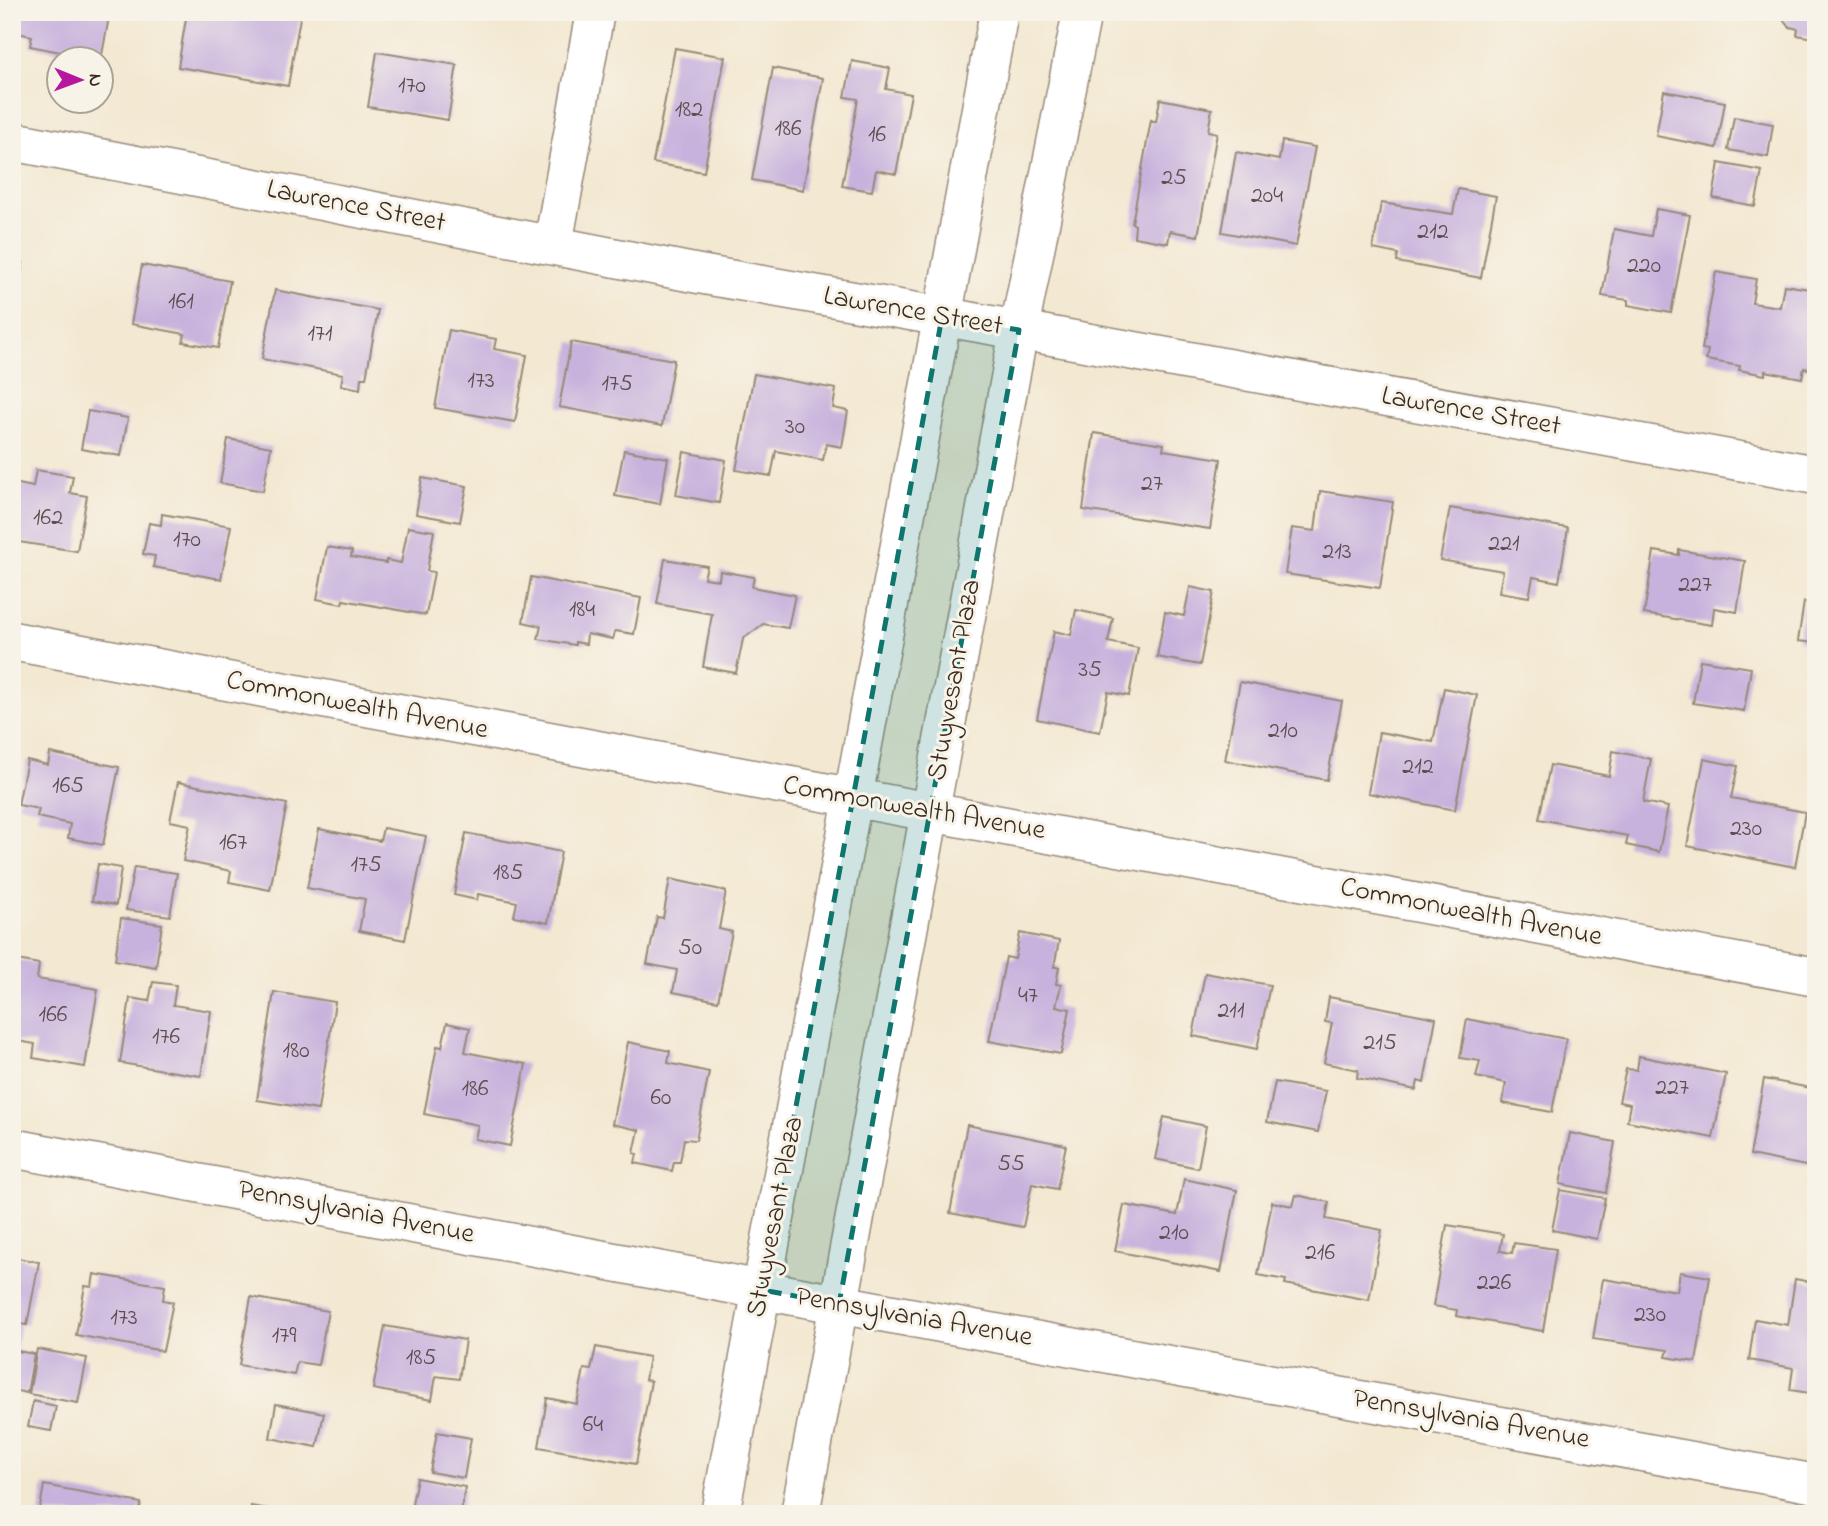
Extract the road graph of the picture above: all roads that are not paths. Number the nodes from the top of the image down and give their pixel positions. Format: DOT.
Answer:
graph roads {
  1 [pos="595,12"];
  2 [pos="999,12"];
  3 [pos="1082,12"];
  4 [pos="12,141"];
  5 [pos="553,245"];
  6 [pos="942,317"];
  7 [pos="1019,330"];
  8 [pos="1816,475"];
  9 [pos="12,641"];
  10 [pos="854,798"];
  11 [pos="931,812"];
  12 [pos="1816,977"];
  13 [pos="12,1148"];
  14 [pos="762,1290"];
  15 [pos="839,1304"];
  16 [pos="1816,1484"];
  17 [pos="720,1514"];
  18 [pos="800,1514"];
  1 -- 5 [label="street"];
  2 -- 6 [label="street, Stuyvesant Plaza"];
  3 -- 7 [label="street, Stuyvesant Plaza"];
  4 -- 5 [label="street, Lawrence Street"];
  5 -- 6 [label="street, Lawrence Street"];
  6 -- 7 [label="street, Lawrence Street"];
  6 -- 10 [label="street, Stuyvesant Plaza"];
  7 -- 8 [label="street, Lawrence Street"];
  7 -- 11 [label="street, Stuyvesant Plaza"];
  9 -- 10 [label="street, Commonwealth Avenue"];
  10 -- 11 [label="street, Commonwealth Avenue"];
  10 -- 14 [label="street, Stuyvesant Plaza"];
  11 -- 12 [label="street, Commonwealth Avenue"];
  11 -- 15 [label="street, Stuyvesant Plaza"];
  13 -- 14 [label="street, Pennsylvania Avenue"];
  14 -- 15 [label="street, Pennsylvania Avenue"];
  14 -- 17 [label="street, Stuyvesant Plaza"];
  15 -- 16 [label="street, Pennsylvania Avenue"];
  15 -- 18 [label="street, Stuyvesant Plaza"];
}
